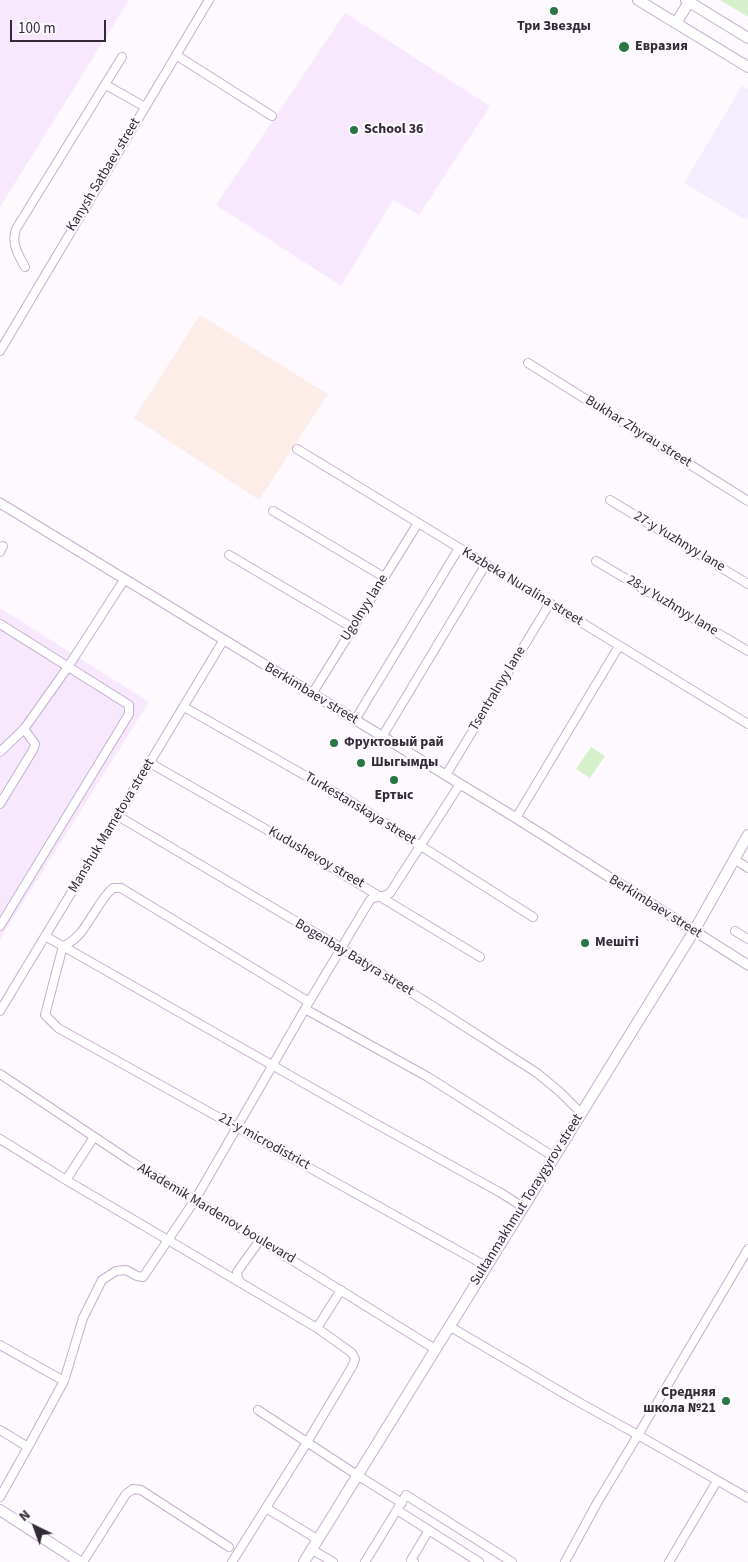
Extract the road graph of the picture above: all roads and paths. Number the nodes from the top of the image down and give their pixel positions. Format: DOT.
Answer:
graph roads {
  1 [pos="209,0"];
  2 [pos="638,0"];
  3 [pos="687,1"];
  4 [pos="676,23"];
  5 [pos="748,38"];
  6 [pos="176,55"];
  7 [pos="122,57"];
  8 [pos="748,67"];
  9 [pos="106,85"];
  10 [pos="144,107"];
  11 [pos="272,116"];
  12 [pos="25,267"];
  13 [pos="0,351"];
  14 [pos="528,363"];
  15 [pos="297,449"];
  16 [pos="610,500"];
  17 [pos="748,501"];
  18 [pos="0,504"];
  19 [pos="273,511"];
  20 [pos="418,523"];
  21 [pos="459,548"];
  22 [pos="229,555"];
  23 [pos="596,561"];
  24 [pos="486,564"];
  25 [pos="384,578"];
  26 [pos="124,580"];
  27 [pos="748,584"];
  28 [pos="550,603"];
  29 [pos="0,624"];
  30 [pos="353,628"];
  31 [pos="223,641"];
  32 [pos="619,646"];
  33 [pos="748,651"];
  34 [pos="68,667"];
  35 [pos="312,694"];
  36 [pos="184,707"];
  37 [pos="355,720"];
  38 [pos="748,724"];
  39 [pos="24,729"];
  40 [pos="382,736"];
  41 [pos="0,752"];
  42 [pos="150,762"];
  43 [pos="446,775"];
  44 [pos="460,784"];
  45 [pos="0,804"];
  46 [pos="118,816"];
  47 [pos="516,818"];
  48 [pos="748,836"];
  49 [pos="420,845"];
  50 [pos="734,859"];
  51 [pos="748,868"];
  52 [pos="383,897"];
  53 [pos="533,917"];
  54 [pos="0,926"];
  55 [pos="694,931"];
  56 [pos="735,931"];
  57 [pos="45,936"];
  58 [pos="748,939"];
  59 [pos="62,946"];
  60 [pos="341,948"];
  61 [pos="480,957"];
  62 [pos="748,965"];
  63 [pos="307,1005"];
  64 [pos="0,1011"];
  65 [pos="272,1066"];
  66 [pos="0,1074"];
  67 [pos="581,1113"];
  68 [pos="237,1127"];
  69 [pos="94,1137"];
  70 [pos="0,1139"];
  71 [pos="554,1157"];
  72 [pos="66,1180"];
  73 [pos="195,1200"];
  74 [pos="523,1207"];
  75 [pos="167,1239"];
  76 [pos="260,1240"];
  77 [pos="748,1249"];
  78 [pos="486,1266"];
  79 [pos="241,1283"];
  80 [pos="341,1290"];
  81 [pos="449,1326"];
  82 [pos="317,1328"];
  83 [pos="0,1345"];
  84 [pos="435,1350"];
  85 [pos="64,1381"];
  86 [pos="258,1410"];
  87 [pos="0,1430"];
  88 [pos="638,1435"];
  89 [pos="307,1442"];
  90 [pos="28,1447"];
  91 [pos="357,1475"];
  92 [pos="717,1480"];
  93 [pos="0,1497"];
  94 [pos="748,1498"];
  95 [pos="399,1506"];
  96 [pos="266,1508"];
  97 [pos="0,1510"];
  98 [pos="429,1530"];
  99 [pos="317,1539"];
  100 [pos="228,1547"];
  101 [pos="311,1548"];
  102 [pos="411,1561"];
  103 [pos="81,1562"];
  104 [pos="232,1562"];
  105 [pos="304,1562"];
  106 [pos="333,1562"];
  107 [pos="365,1562"];
  108 [pos="479,1562"];
  109 [pos="512,1562"];
  110 [pos="565,1562"];
  111 [pos="669,1562"];
  1 -- 6 [label="street, Kanysh Satbaev street"];
  2 -- 4 [label="main road"];
  3 -- 4 [label="main road"];
  3 -- 5 [label="main road"];
  4 -- 8 [label="main road"];
  6 -- 10 [label="street, Kanysh Satbaev street"];
  6 -- 11 [label="street"];
  7 -- 9 [label="street"];
  9 -- 10 [label="street"];
  9 -- 12 [label="street"];
  10 -- 13 [label="street, Kanysh Satbaev street"];
  14 -- 17 [label="street, Bukhar Zhyrau street"];
  15 -- 20 [label="street, Kazbeka Nuralina street"];
  16 -- 27 [label="street, 27-y Yuzhnyy lane"];
  18 -- 26 [label="street, Berkimbaev street"];
  19 -- 25 [label="street"];
  20 -- 21 [label="street, Kazbeka Nuralina street"];
  20 -- 25 [label="street, Ugolnyy lane"];
  21 -- 24 [label="street, Kazbeka Nuralina street"];
  21 -- 37 [label="street"];
  22 -- 30 [label="street"];
  23 -- 33 [label="street, 28-y Yuzhnyy lane"];
  24 -- 28 [label="street, Kazbeka Nuralina street"];
  24 -- 40 [label="street"];
  25 -- 30 [label="street, Ugolnyy lane"];
  26 -- 31 [label="street, Berkimbaev street"];
  26 -- 34 [label="street"];
  28 -- 32 [label="street, Kazbeka Nuralina street"];
  28 -- 43 [label="street, Tsentralnyy lane"];
  29 -- 34 [label="street"];
  30 -- 35 [label="street, Ugolnyy lane"];
  31 -- 35 [label="street, Berkimbaev street"];
  31 -- 36 [label="street, Manshuk Mametova street"];
  32 -- 38 [label="street, Kazbeka Nuralina street"];
  32 -- 47 [label="street"];
  34 -- 39 [label="street"];
  34 -- 54 [label="street"];
  35 -- 37 [label="street, Berkimbaev street"];
  36 -- 42 [label="street, Manshuk Mametova street"];
  36 -- 49 [label="street, Turkestanskaya street"];
  37 -- 40 [label="street, Berkimbaev street"];
  39 -- 41 [label="street"];
  39 -- 45 [label="street"];
  40 -- 43 [label="street, Berkimbaev street"];
  42 -- 46 [label="street, Manshuk Mametova street"];
  42 -- 52 [label="street, Kudushevoy street"];
  43 -- 44 [label="street, Berkimbaev street"];
  44 -- 47 [label="street, Berkimbaev street"];
  44 -- 49 [label="street"];
  46 -- 57 [label="street, Manshuk Mametova street"];
  46 -- 60 [label="street, Bogenbay Batyra street"];
  47 -- 55 [label="street, Berkimbaev street"];
  48 -- 50 [label="main road, Sultanmakhmut Toraygyrov street"];
  49 -- 52 [label="street"];
  49 -- 53 [label="street, Turkestanskaya street"];
  50 -- 51 [label="street"];
  50 -- 55 [label="main road, Sultanmakhmut Toraygyrov street"];
  52 -- 60 [label="street"];
  52 -- 61 [label="street, Kudushevoy street"];
  55 -- 62 [label="street, Berkimbaev street"];
  55 -- 67 [label="main road, Sultanmakhmut Toraygyrov street"];
  56 -- 58 [label="street"];
  57 -- 59 [label="street"];
  57 -- 64 [label="street, Manshuk Mametova street"];
  59 -- 63 [label="street"];
  59 -- 65 [label="street"];
  59 -- 68 [label="street, 21-y microdistrict"];
  60 -- 63 [label="street"];
  60 -- 67 [label="street, Bogenbay Batyra street"];
  63 -- 65 [label="street"];
  63 -- 71 [label="street"];
  65 -- 68 [label="street"];
  65 -- 74 [label="street"];
  66 -- 69 [label="street, Akademik Mardenov boulevard"];
  67 -- 71 [label="main road, Sultanmakhmut Toraygyrov street"];
  68 -- 73 [label="street"];
  68 -- 78 [label="street, 21-y microdistrict"];
  69 -- 72 [label="street"];
  69 -- 73 [label="street, Akademik Mardenov boulevard"];
  70 -- 72 [label="street"];
  71 -- 74 [label="main road, Sultanmakhmut Toraygyrov street"];
  72 -- 75 [label="street"];
  73 -- 75 [label="street"];
  73 -- 76 [label="street, Akademik Mardenov boulevard"];
  74 -- 78 [label="main road, Sultanmakhmut Toraygyrov street"];
  75 -- 79 [label="street"];
  75 -- 85 [label="street"];
  76 -- 79 [label="street"];
  76 -- 80 [label="street, Akademik Mardenov boulevard"];
  77 -- 88 [label="street"];
  78 -- 81 [label="main road, Sultanmakhmut Toraygyrov street"];
  79 -- 82 [label="street"];
  80 -- 82 [label="street"];
  80 -- 84 [label="street, Akademik Mardenov boulevard"];
  81 -- 84 [label="main road, Sultanmakhmut Toraygyrov street"];
  81 -- 88 [label="street"];
  82 -- 89 [label="street"];
  83 -- 85 [label="street"];
  84 -- 91 [label="main road, Sultanmakhmut Toraygyrov street"];
  85 -- 90 [label="street"];
  86 -- 89 [label="street"];
  87 -- 90 [label="street"];
  88 -- 92 [label="street"];
  88 -- 110 [label="street"];
  89 -- 91 [label="street"];
  89 -- 96 [label="street"];
  90 -- 93 [label="street"];
  91 -- 95 [label="street"];
  91 -- 99 [label="main road, Sultanmakhmut Toraygyrov street"];
  92 -- 94 [label="street"];
  92 -- 111 [label="street"];
  95 -- 98 [label="street"];
  95 -- 107 [label="street"];
  95 -- 109 [label="street"];
  96 -- 99 [label="street"];
  96 -- 104 [label="street"];
  97 -- 103 [label="main road"];
  98 -- 102 [label="street"];
  98 -- 108 [label="street"];
  99 -- 101 [label="main road, Sultanmakhmut Toraygyrov street"];
  100 -- 103 [label="street"];
  101 -- 105 [label="main road, Sultanmakhmut Toraygyrov street"];
  101 -- 106 [label="street"];
}
